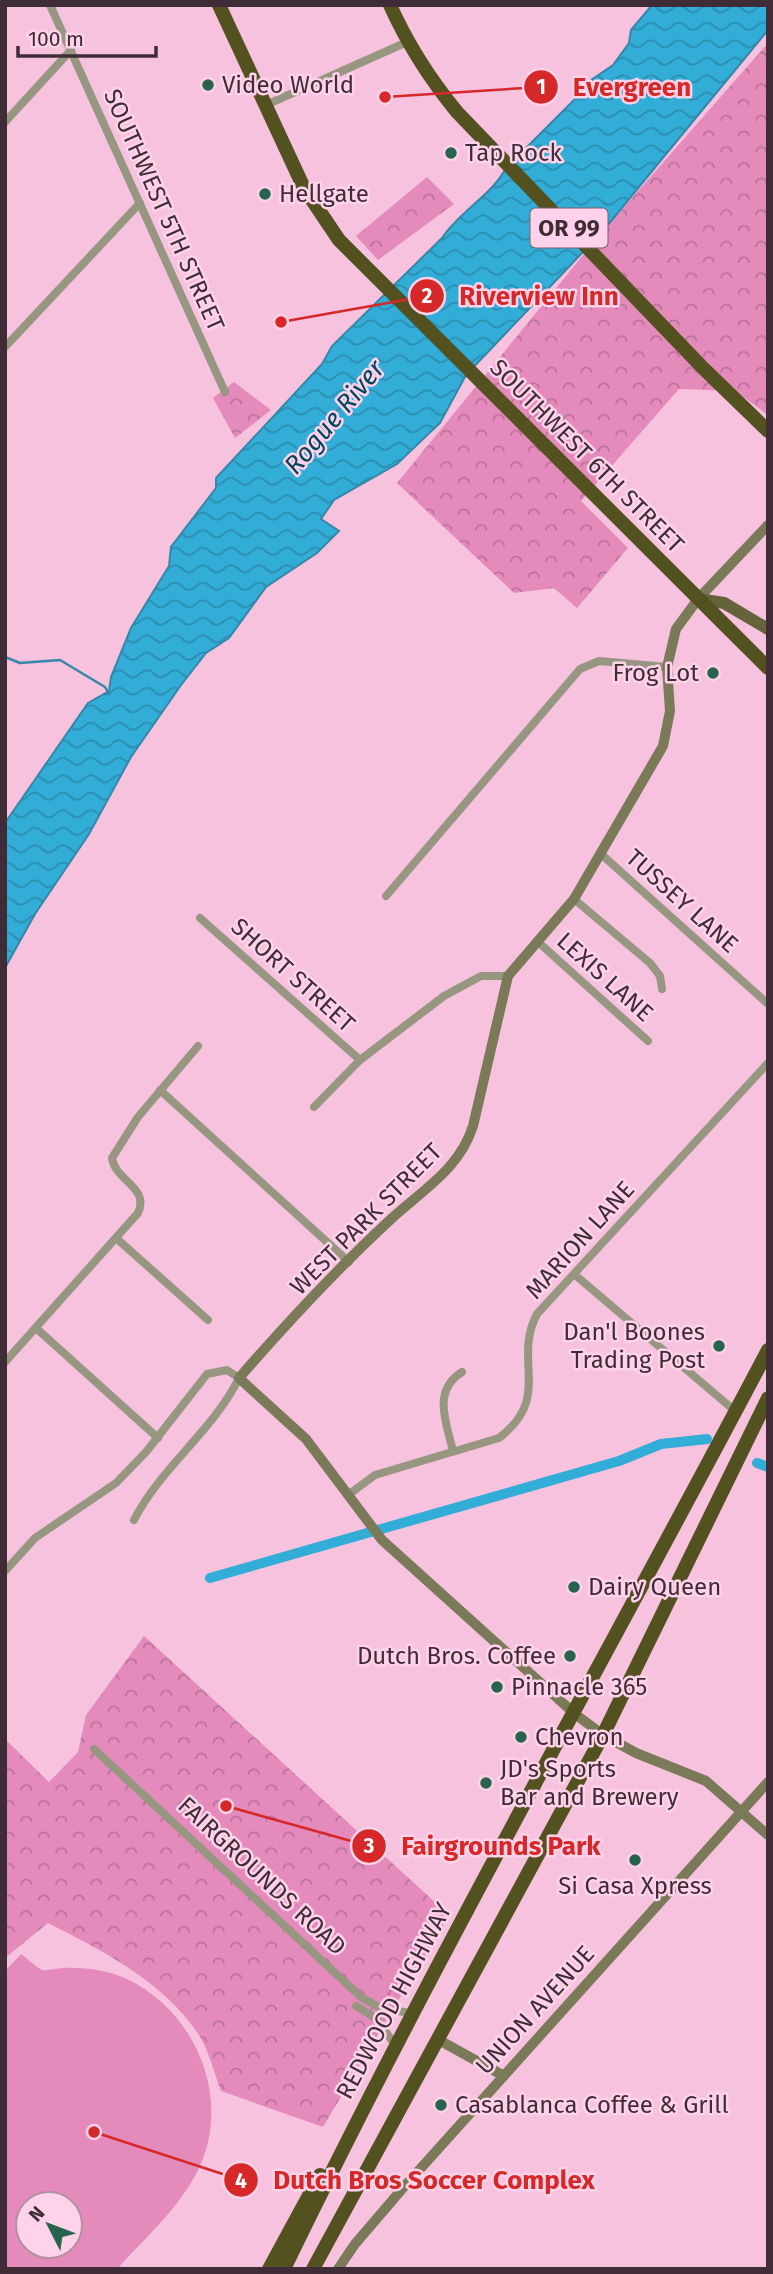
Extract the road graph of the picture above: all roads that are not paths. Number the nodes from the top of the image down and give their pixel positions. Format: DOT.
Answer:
graph roads {
  1 [pos="50,5"];
  2 [pos="219,5"];
  3 [pos="390,5"];
  4 [pos="407,42"];
  5 [pos="71,50"];
  6 [pos="265,105"];
  7 [pos="5,122"];
  8 [pos="140,203"];
  9 [pos="5,346"];
  10 [pos="225,392"];
  11 [pos="768,431"];
  12 [pos="768,525"];
  13 [pos="698,599"];
  14 [pos="768,629"];
  15 [pos="667,667"];
  16 [pos="768,668"];
  17 [pos="601,854"];
  18 [pos="386,896"];
  19 [pos="574,899"];
  20 [pos="200,919"];
  21 [pos="537,941"];
  22 [pos="508,976"];
  23 [pos="662,989"];
  24 [pos="768,1004"];
  25 [pos="648,1041"];
  26 [pos="198,1046"];
  27 [pos="360,1060"];
  28 [pos="768,1063"];
  29 [pos="160,1090"];
  30 [pos="314,1107"];
  31 [pos="116,1238"];
  32 [pos="349,1262"];
  33 [pos="574,1274"];
  34 [pos="208,1320"];
  35 [pos="36,1328"];
  36 [pos="768,1349"];
  37 [pos="5,1362"];
  38 [pos="462,1371"];
  39 [pos="239,1378"];
  40 [pos="768,1398"];
  41 [pos="736,1411"];
  42 [pos="768,1421"];
  43 [pos="158,1438"];
  44 [pos="453,1451"];
  45 [pos="348,1495"];
  46 [pos="711,1518"];
  47 [pos="134,1520"];
  48 [pos="5,1571"];
  49 [pos="575,1714"];
  50 [pos="603,1735"];
  51 [pos="94,1749"];
  52 [pos="768,1782"];
  53 [pos="741,1811"];
  54 [pos="768,1835"];
  55 [pos="356,2006"];
  56 [pos="412,2012"];
  57 [pos="437,2039"];
  58 [pos="395,2045"];
  59 [pos="504,2076"];
  60 [pos="362,2109"];
  61 [pos="269,2269"];
  62 [pos="284,2269"];
  63 [pos="313,2269"];
  64 [pos="338,2269"];
  1 -- 5 [label="street, SOUTHWEST 5TH STREET"];
  2 -- 6 [label="highway, SOUTHWEST 6TH STREET"];
  3 -- 4 [label="highway, OR 99"];
  4 -- 6 [label="street"];
  4 -- 11 [label="highway, OR 99"];
  5 -- 7 [label="street"];
  5 -- 8 [label="street, SOUTHWEST 5TH STREET"];
  6 -- 13 [label="highway, SOUTHWEST 6TH STREET"];
  8 -- 9 [label="street"];
  8 -- 10 [label="street, SOUTHWEST 5TH STREET"];
  12 -- 13 [label="street, WEST PARK STREET"];
  13 -- 14 [label="main road"];
  13 -- 15 [label="street, WEST PARK STREET"];
  13 -- 16 [label="highway, SOUTHWEST 6TH STREET"];
  15 -- 17 [label="street, WEST PARK STREET"];
  15 -- 18 [label="street"];
  17 -- 19 [label="street, WEST PARK STREET"];
  17 -- 24 [label="street, TUSSEY LANE"];
  19 -- 21 [label="street, WEST PARK STREET"];
  19 -- 23 [label="street"];
  20 -- 27 [label="street, SHORT STREET"];
  21 -- 22 [label="street, WEST PARK STREET"];
  21 -- 25 [label="street, LEXIS LANE"];
  22 -- 27 [label="street, SHORT STREET"];
  22 -- 32 [label="street, WEST PARK STREET"];
  26 -- 29 [label="street"];
  27 -- 30 [label="street, SHORT STREET"];
  28 -- 33 [label="street, MARION LANE"];
  29 -- 31 [label="street"];
  29 -- 32 [label="street"];
  31 -- 34 [label="street"];
  31 -- 35 [label="street"];
  32 -- 39 [label="street, WEST PARK STREET"];
  33 -- 41 [label="street"];
  33 -- 44 [label="street, MARION LANE"];
  35 -- 37 [label="street"];
  35 -- 43 [label="street"];
  36 -- 41 [label="highway, REDWOOD HIGHWAY"];
  38 -- 44 [label="street"];
  39 -- 43 [label="street"];
  39 -- 45 [label="street"];
  39 -- 47 [label="street"];
  40 -- 46 [label="highway"];
  41 -- 49 [label="highway, REDWOOD HIGHWAY"];
  42 -- 46 [label="highway"];
  43 -- 48 [label="street"];
  44 -- 45 [label="street, MARION LANE"];
  45 -- 49 [label="street"];
  46 -- 50 [label="highway"];
  49 -- 50 [label="street"];
  49 -- 56 [label="highway, REDWOOD HIGHWAY"];
  50 -- 53 [label="street"];
  50 -- 57 [label="highway"];
  51 -- 56 [label="street, FAIRGROUNDS ROAD"];
  52 -- 53 [label="street, UNION AVENUE"];
  53 -- 54 [label="street"];
  53 -- 59 [label="street, UNION AVENUE"];
  55 -- 58 [label="street"];
  56 -- 58 [label="highway, REDWOOD HIGHWAY"];
  57 -- 59 [label="street"];
  57 -- 63 [label="highway"];
  58 -- 60 [label="highway, REDWOOD HIGHWAY"];
  59 -- 64 [label="street, UNION AVENUE"];
  60 -- 61 [label="highway"];
  60 -- 62 [label="highway, REDWOOD HIGHWAY"];
}
